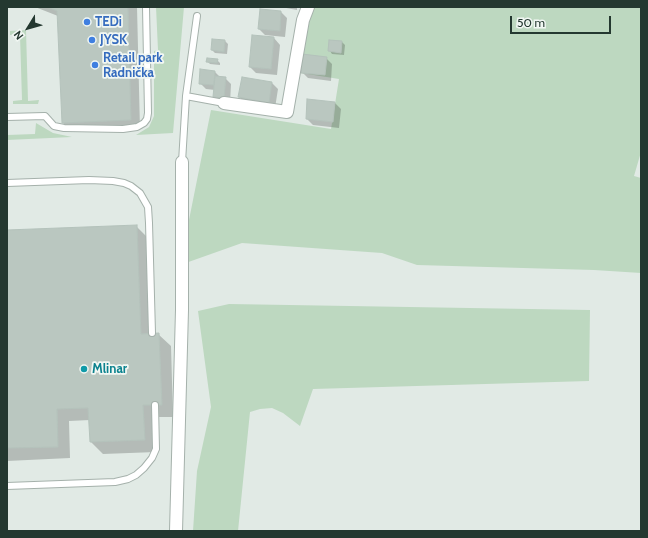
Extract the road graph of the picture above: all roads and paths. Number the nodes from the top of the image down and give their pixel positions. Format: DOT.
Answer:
graph roads {
  1 [pos="146,7"];
  2 [pos="308,7"];
  3 [pos="198,16"];
  4 [pos="186,96"];
  5 [pos="224,103"];
  6 [pos="7,118"];
  7 [pos="182,162"];
  8 [pos="7,183"];
  9 [pos="152,334"];
  10 [pos="155,405"];
  11 [pos="7,486"];
  12 [pos="176,531"];
  1 -- 6 [label="lane"];
  2 -- 5 [label="street"];
  3 -- 4 [label="lane"];
  4 -- 5 [label="lane"];
  4 -- 7 [label="lane"];
  7 -- 12 [label="street"];
  8 -- 9 [label="lane"];
  10 -- 11 [label="lane"];
}
